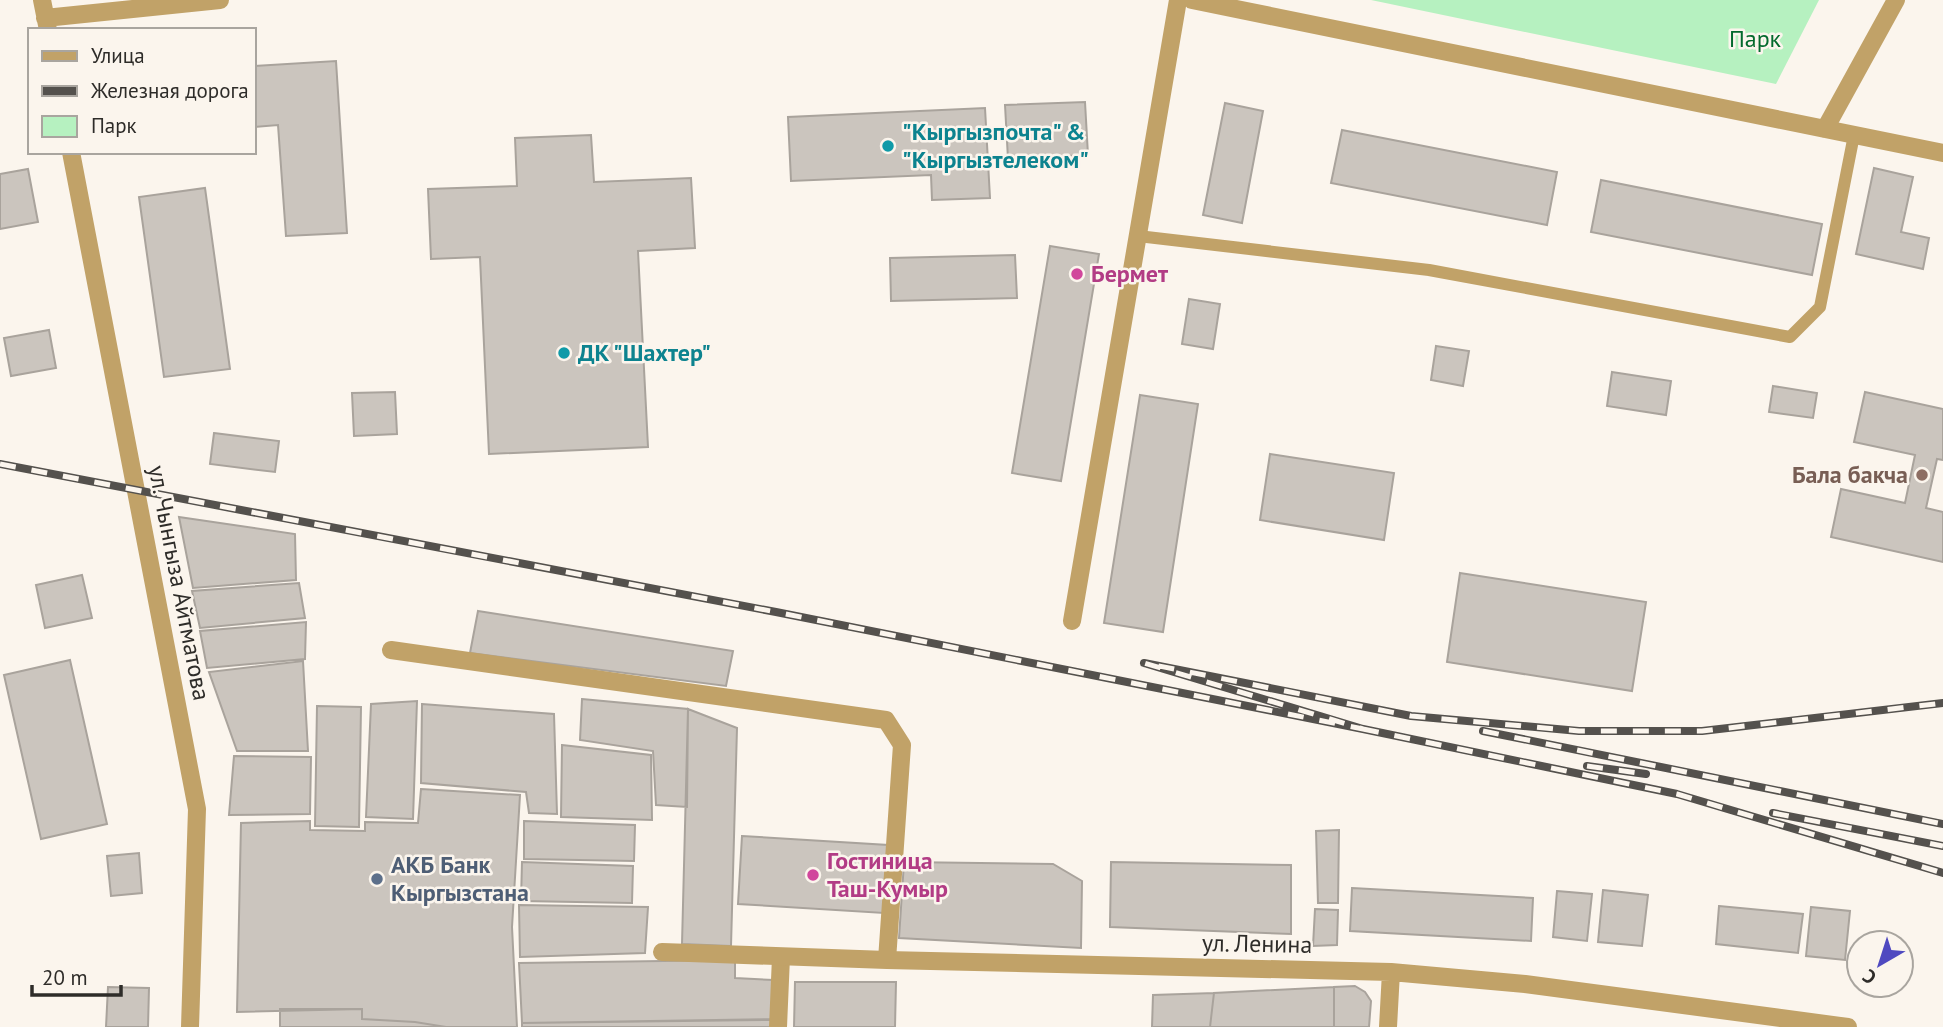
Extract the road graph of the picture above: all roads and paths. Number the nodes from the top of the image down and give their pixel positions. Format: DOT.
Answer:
graph roads {
  1 [pos="220,0"];
  2 [pos="1178,0"];
  3 [pos="1192,0"];
  4 [pos="1896,0"];
  5 [pos="45,16"];
  6 [pos="1825,129"];
  7 [pos="1854,135"];
  8 [pos="1943,153"];
  9 [pos="71,154"];
  10 [pos="1138,236"];
  11 [pos="1072,621"];
  12 [pos="391,650"];
  13 [pos="662,953"];
  14 [pos="780,957"];
  15 [pos="887,960"];
  16 [pos="1391,972"];
  17 [pos="190,1027"];
  18 [pos="778,1027"];
  19 [pos="1388,1027"];
  20 [pos="1847,1027"];
  1 -- 5 [label="street"];
  2 -- 10 [label="street"];
  3 -- 6 [label="street"];
  4 -- 6 [label="street"];
  6 -- 7 [label="street"];
  7 -- 8 [label="street"];
  7 -- 10 [label="lane"];
  9 -- 17 [label="street, ул. Чынгыза Айтматова"];
  10 -- 11 [label="street"];
  12 -- 15 [label="street"];
  13 -- 14 [label="street, ул. Ленина"];
  14 -- 15 [label="street, ул. Ленина"];
  14 -- 18 [label="street"];
  15 -- 16 [label="street, ул. Ленина"];
  16 -- 19 [label="street"];
  16 -- 20 [label="street, ул. Ленина"];
}
